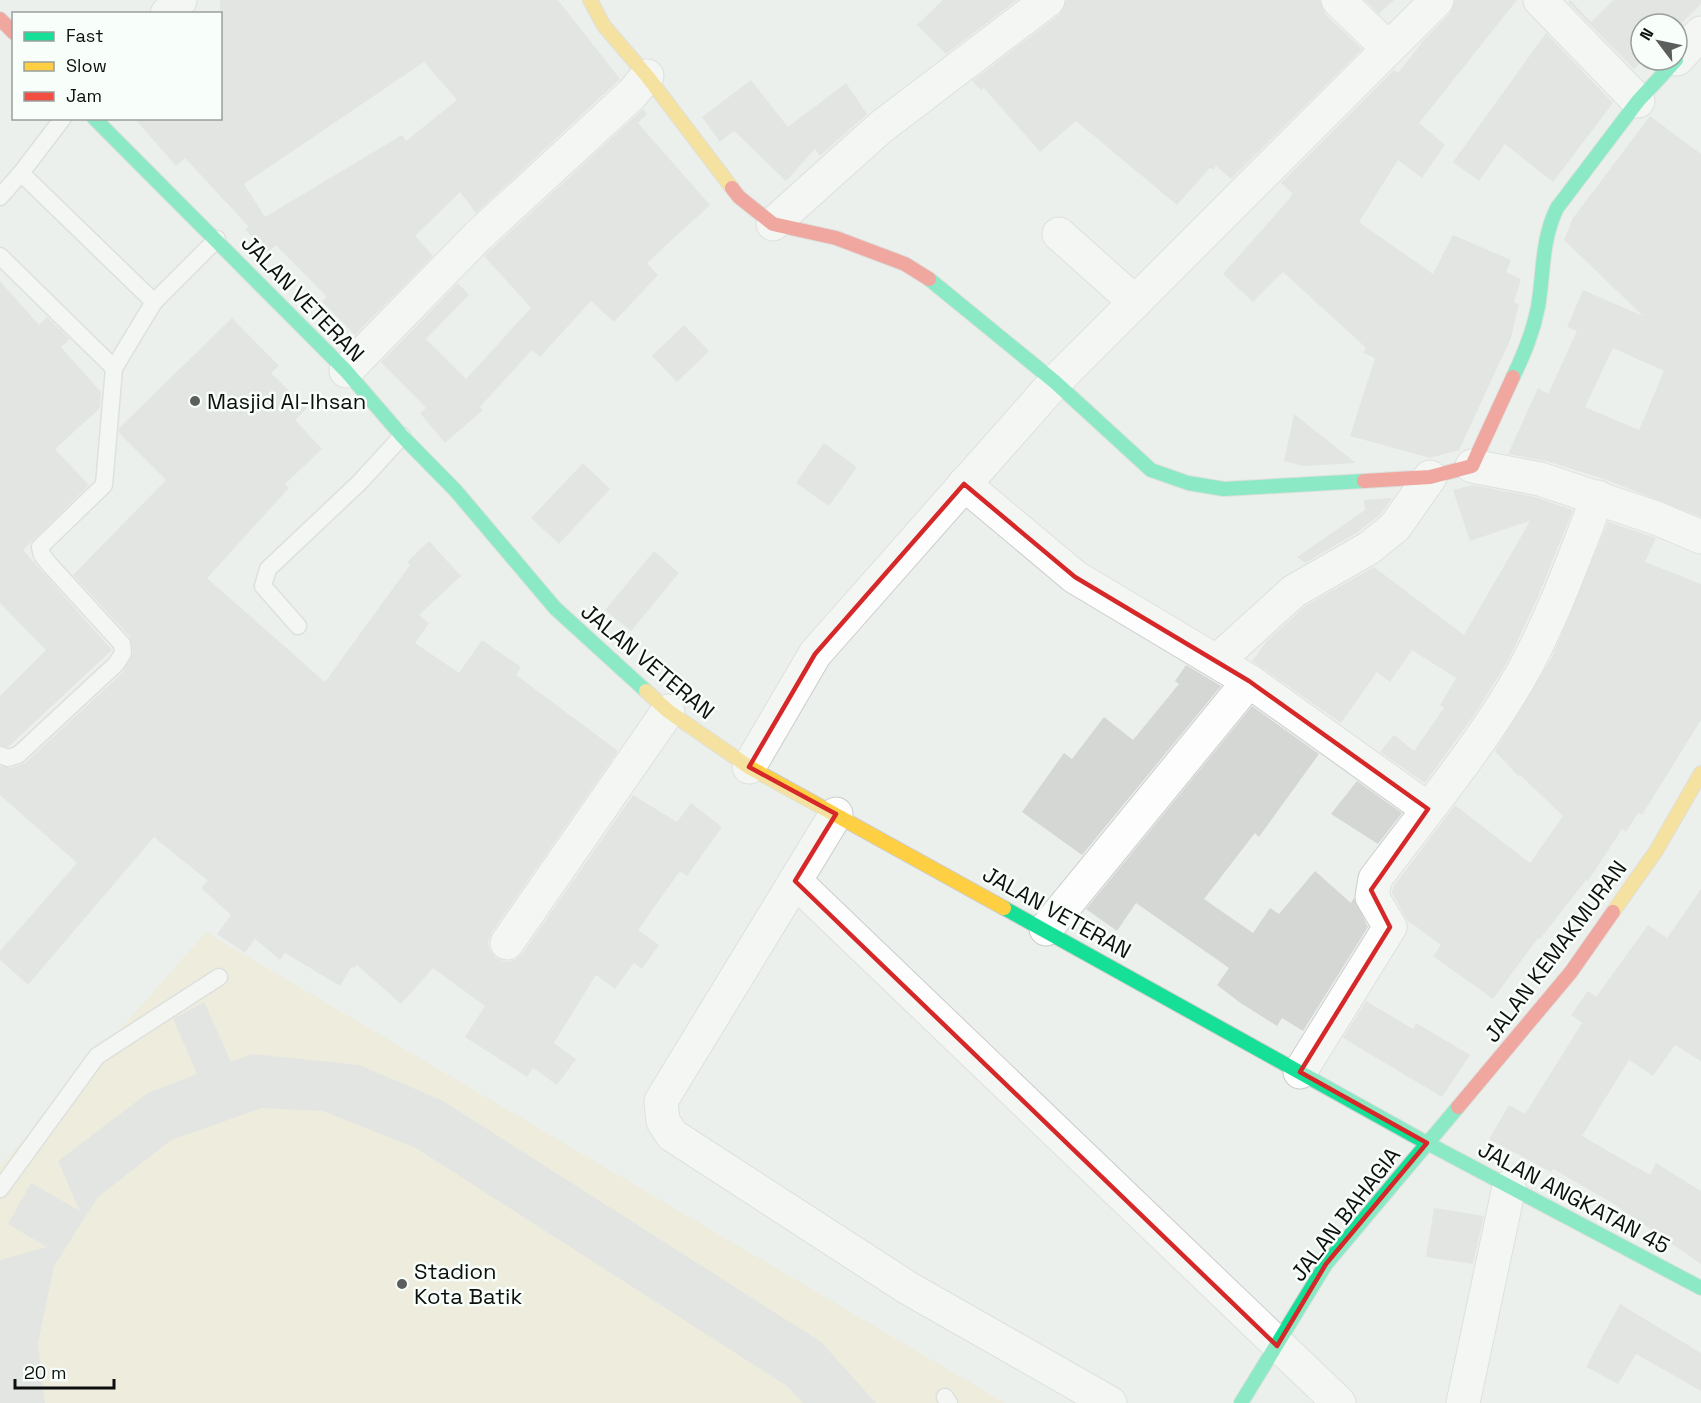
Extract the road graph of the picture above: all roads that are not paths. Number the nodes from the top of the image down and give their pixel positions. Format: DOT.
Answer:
graph roads {
  1 [pos="180,0"];
  2 [pos="590,0"];
  3 [pos="1048,0"];
  4 [pos="1338,0"];
  5 [pos="1437,0"];
  6 [pos="1539,0"];
  7 [pos="169,12"];
  8 [pos="0,19"];
  9 [pos="12,31"];
  10 [pos="1701,33"];
  11 [pos="1689,46"];
  12 [pos="1389,48"];
  13 [pos="1665,72"];
  14 [pos="647,76"];
  15 [pos="1638,101"];
  16 [pos="61,120"];
  17 [pos="96,120"];
  18 [pos="21,173"];
  19 [pos="0,197"];
  20 [pos="773,224"];
  21 [pos="1059,234"];
  22 [pos="217,239"];
  23 [pos="0,256"];
  24 [pos="154,302"];
  25 [pos="1135,302"];
  26 [pos="114,368"];
  27 [pos="346,371"];
  28 [pos="1055,382"];
  29 [pos="402,436"];
  30 [pos="1472,466"];
  31 [pos="1430,477"];
  32 [pos="964,484"];
  33 [pos="1598,497"];
  34 [pos="1701,537"];
  35 [pos="298,626"];
  36 [pos="1217,661"];
  37 [pos="1249,681"];
  38 [pos="668,711"];
  39 [pos="0,755"];
  40 [pos="749,767"];
  41 [pos="1701,773"];
  42 [pos="1428,808"];
  43 [pos="836,814"];
  44 [pos="795,881"];
  45 [pos="1046,929"];
  46 [pos="507,943"];
  47 [pos="219,977"];
  48 [pos="1300,1072"];
  49 [pos="1427,1143"];
  50 [pos="1509,1187"];
  51 [pos="0,1189"];
  52 [pos="1701,1288"];
  53 [pos="1277,1346"];
  54 [pos="1110,1403"];
  55 [pos="1241,1403"];
  56 [pos="1339,1403"];
  57 [pos="1463,1403"];
  1 -- 7 [label="street"];
  2 -- 14 [label="street"];
  3 -- 20 [label="street"];
  4 -- 12 [label="street"];
  5 -- 12 [label="street"];
  6 -- 15 [label="street"];
  8 -- 9 [label="street"];
  10 -- 11 [label="street"];
  12 -- 25 [label="street"];
  13 -- 15 [label="street"];
  14 -- 20 [label="street"];
  14 -- 27 [label="street"];
  15 -- 30 [label="street"];
  16 -- 18 [label="lane"];
  17 -- 22 [label="street, JALAN VETERAN"];
  18 -- 19 [label="lane"];
  18 -- 24 [label="lane"];
  20 -- 28 [label="street"];
  21 -- 25 [label="street"];
  22 -- 24 [label="lane"];
  22 -- 27 [label="street, JALAN VETERAN"];
  23 -- 26 [label="lane"];
  24 -- 26 [label="lane"];
  25 -- 28 [label="street"];
  26 -- 39 [label="lane"];
  27 -- 29 [label="street, JALAN VETERAN"];
  28 -- 31 [label="street"];
  28 -- 32 [label="street"];
  29 -- 35 [label="lane"];
  29 -- 38 [label="street, JALAN VETERAN"];
  30 -- 31 [label="street"];
  30 -- 33 [label="street"];
  31 -- 36 [label="street"];
  32 -- 36 [label="street"];
  32 -- 40 [label="street"];
  33 -- 34 [label="street"];
  33 -- 42 [label="street"];
  36 -- 37 [label="street"];
  37 -- 42 [label="street"];
  37 -- 45 [label="street"];
  38 -- 40 [label="street, JALAN VETERAN"];
  38 -- 46 [label="street"];
  40 -- 43 [label="street, JALAN VETERAN"];
  41 -- 49 [label="street, JALAN KEMAKMURAN"];
  42 -- 48 [label="street"];
  43 -- 44 [label="street"];
  43 -- 45 [label="street, JALAN VETERAN"];
  44 -- 53 [label="street"];
  44 -- 54 [label="street"];
  45 -- 48 [label="street, JALAN VETERAN"];
  47 -- 51 [label="lane"];
  48 -- 49 [label="street, JALAN VETERAN"];
  49 -- 50 [label="street, JALAN ANGKATAN 45"];
  49 -- 53 [label="street, JALAN BAHAGIA"];
  50 -- 52 [label="street, JALAN ANGKATAN 45"];
  50 -- 57 [label="street"];
  53 -- 55 [label="street, JALAN BAHAGIA"];
  53 -- 56 [label="street"];
}
